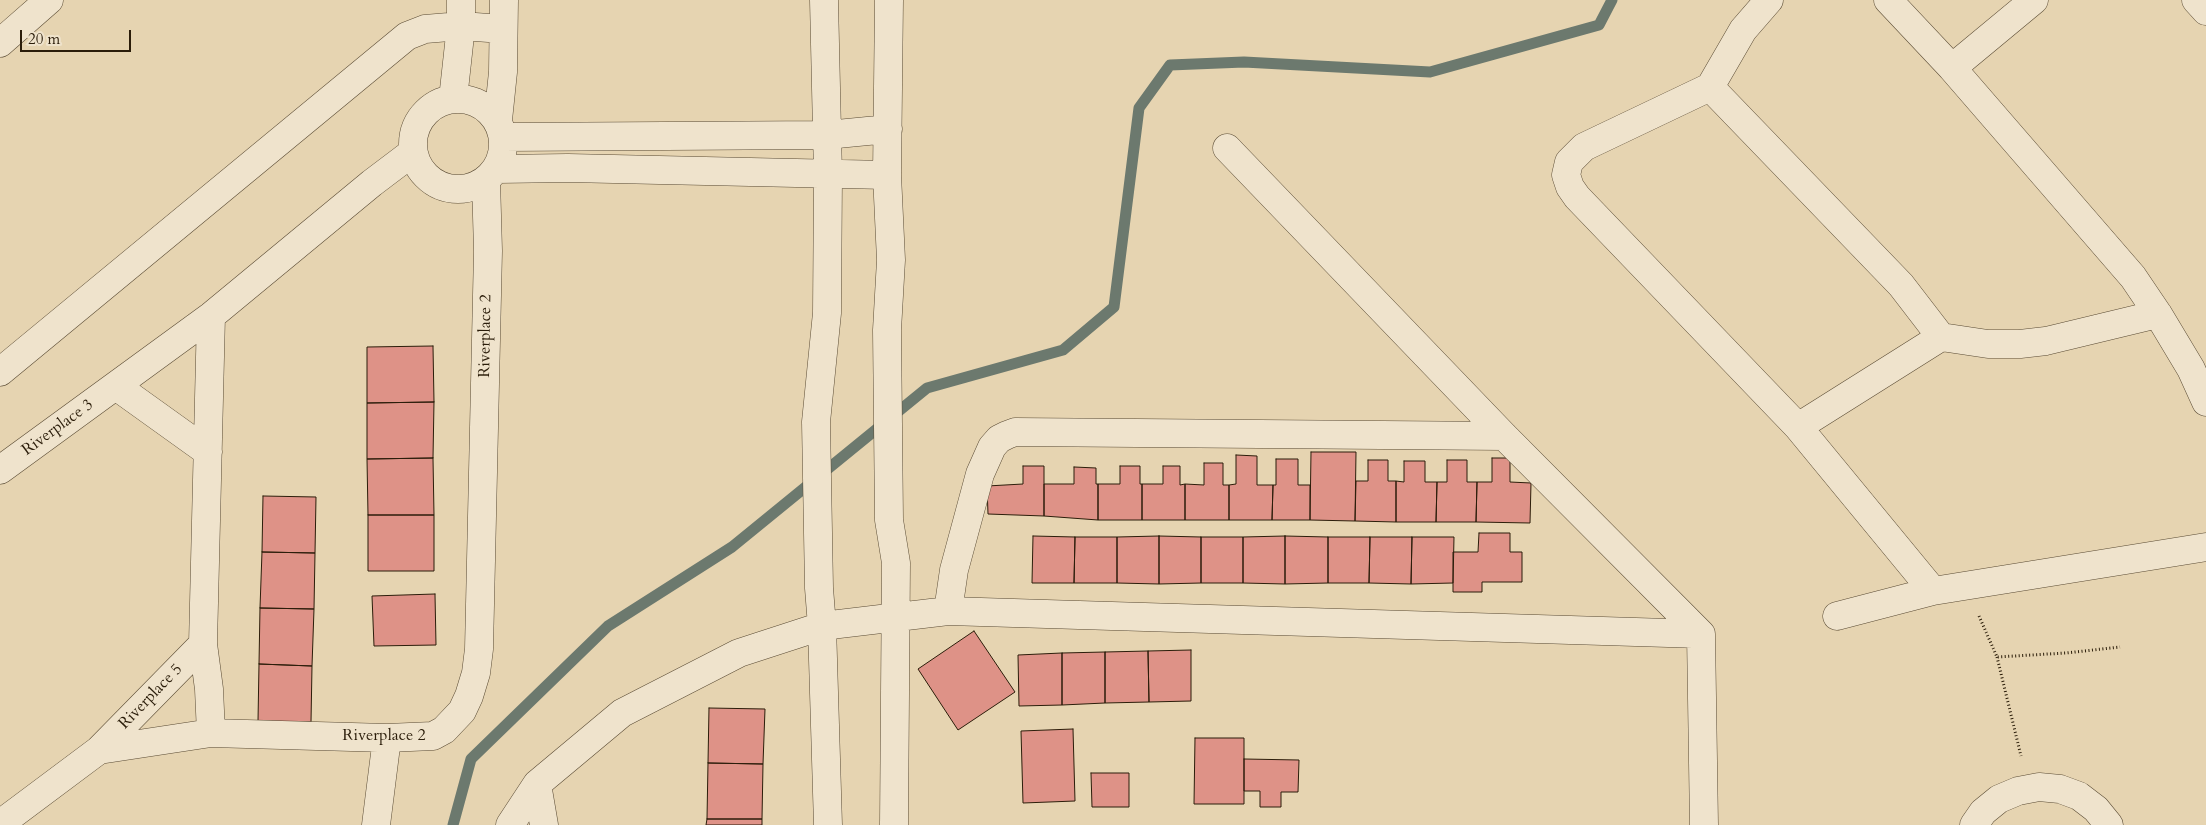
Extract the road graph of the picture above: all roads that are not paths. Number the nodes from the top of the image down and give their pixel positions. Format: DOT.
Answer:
graph roads {
  1 [pos="49,0"];
  2 [pos="504,0"];
  3 [pos="824,0"];
  4 [pos="890,0"];
  5 [pos="1769,0"];
  6 [pos="1888,0"];
  7 [pos="2034,0"];
  8 [pos="2196,0"];
  9 [pos="2206,11"];
  10 [pos="461,13"];
  11 [pos="504,29"];
  12 [pos="0,43"];
  13 [pos="1952,68"];
  14 [pos="1710,87"];
  15 [pos="452,99"];
  16 [pos="500,128"];
  17 [pos="888,130"];
  18 [pos="827,135"];
  19 [pos="1226,148"];
  20 [pos="414,152"];
  21 [pos="887,174"];
  22 [pos="491,175"];
  23 [pos="828,175"];
  24 [pos="2158,314"];
  25 [pos="211,316"];
  26 [pos="1941,337"];
  27 [pos="0,372"];
  28 [pos="116,386"];
  29 [pos="2206,402"];
  30 [pos="1798,427"];
  31 [pos="1504,436"];
  32 [pos="208,452"];
  33 [pos="0,470"];
  34 [pos="2206,547"];
  35 [pos="1934,591"];
  36 [pos="948,611"];
  37 [pos="894,616"];
  38 [pos="1837,616"];
  39 [pos="822,626"];
  40 [pos="1702,634"];
  41 [pos="204,644"];
  42 [pos="211,733"];
  43 [pos="387,738"];
  44 [pos="99,750"];
  45 [pos="537,784"];
  46 [pos="0,824"];
  47 [pos="376,825"];
  48 [pos="510,825"];
  49 [pos="544,825"];
  50 [pos="828,825"];
  51 [pos="894,825"];
  52 [pos="1704,825"];
  53 [pos="1974,825"];
  54 [pos="2109,825"];
  1 -- 12 [label="street"];
  2 -- 11 [label="street"];
  3 -- 18 [label="street"];
  4 -- 17 [label="street"];
  5 -- 14 [label="street"];
  6 -- 13 [label="street"];
  7 -- 13 [label="street"];
  8 -- 9 [label="street"];
  10 -- 11 [label="street"];
  10 -- 15 [label="street"];
  10 -- 27 [label="street"];
  11 -- 16 [label="street"];
  13 -- 24 [label="street"];
  14 -- 26 [label="street"];
  14 -- 30 [label="street"];
  15 -- 16 [label="street"];
  15 -- 20 [label="street"];
  16 -- 18 [label="street"];
  16 -- 22 [label="street"];
  17 -- 18 [label="street"];
  17 -- 21 [label="street"];
  18 -- 23 [label="street"];
  19 -- 31 [label="street"];
  20 -- 22 [label="street"];
  20 -- 25 [label="street, Riverplace 3"];
  21 -- 23 [label="street"];
  21 -- 37 [label="street"];
  22 -- 23 [label="street"];
  22 -- 43 [label="street, Riverplace 2"];
  23 -- 39 [label="street"];
  24 -- 26 [label="street"];
  24 -- 29 [label="street"];
  25 -- 28 [label="street, Riverplace 3"];
  25 -- 32 [label="street"];
  26 -- 30 [label="street"];
  28 -- 32 [label="street"];
  28 -- 33 [label="street, Riverplace 3"];
  30 -- 35 [label="street"];
  31 -- 36 [label="street"];
  31 -- 40 [label="street"];
  32 -- 41 [label="street"];
  34 -- 35 [label="street"];
  35 -- 38 [label="street"];
  36 -- 37 [label="street"];
  36 -- 40 [label="street"];
  37 -- 39 [label="street"];
  37 -- 51 [label="street"];
  39 -- 45 [label="street"];
  39 -- 50 [label="street"];
  40 -- 52 [label="street"];
  41 -- 42 [label="street"];
  41 -- 44 [label="street, Riverplace 5"];
  42 -- 43 [label="street, Riverplace 2"];
  42 -- 44 [label="street, Riverplace 5"];
  43 -- 47 [label="street"];
  44 -- 46 [label="street, Riverplace 5"];
  45 -- 48 [label="street"];
  45 -- 49 [label="street"];
  53 -- 54 [label="street"];
}
